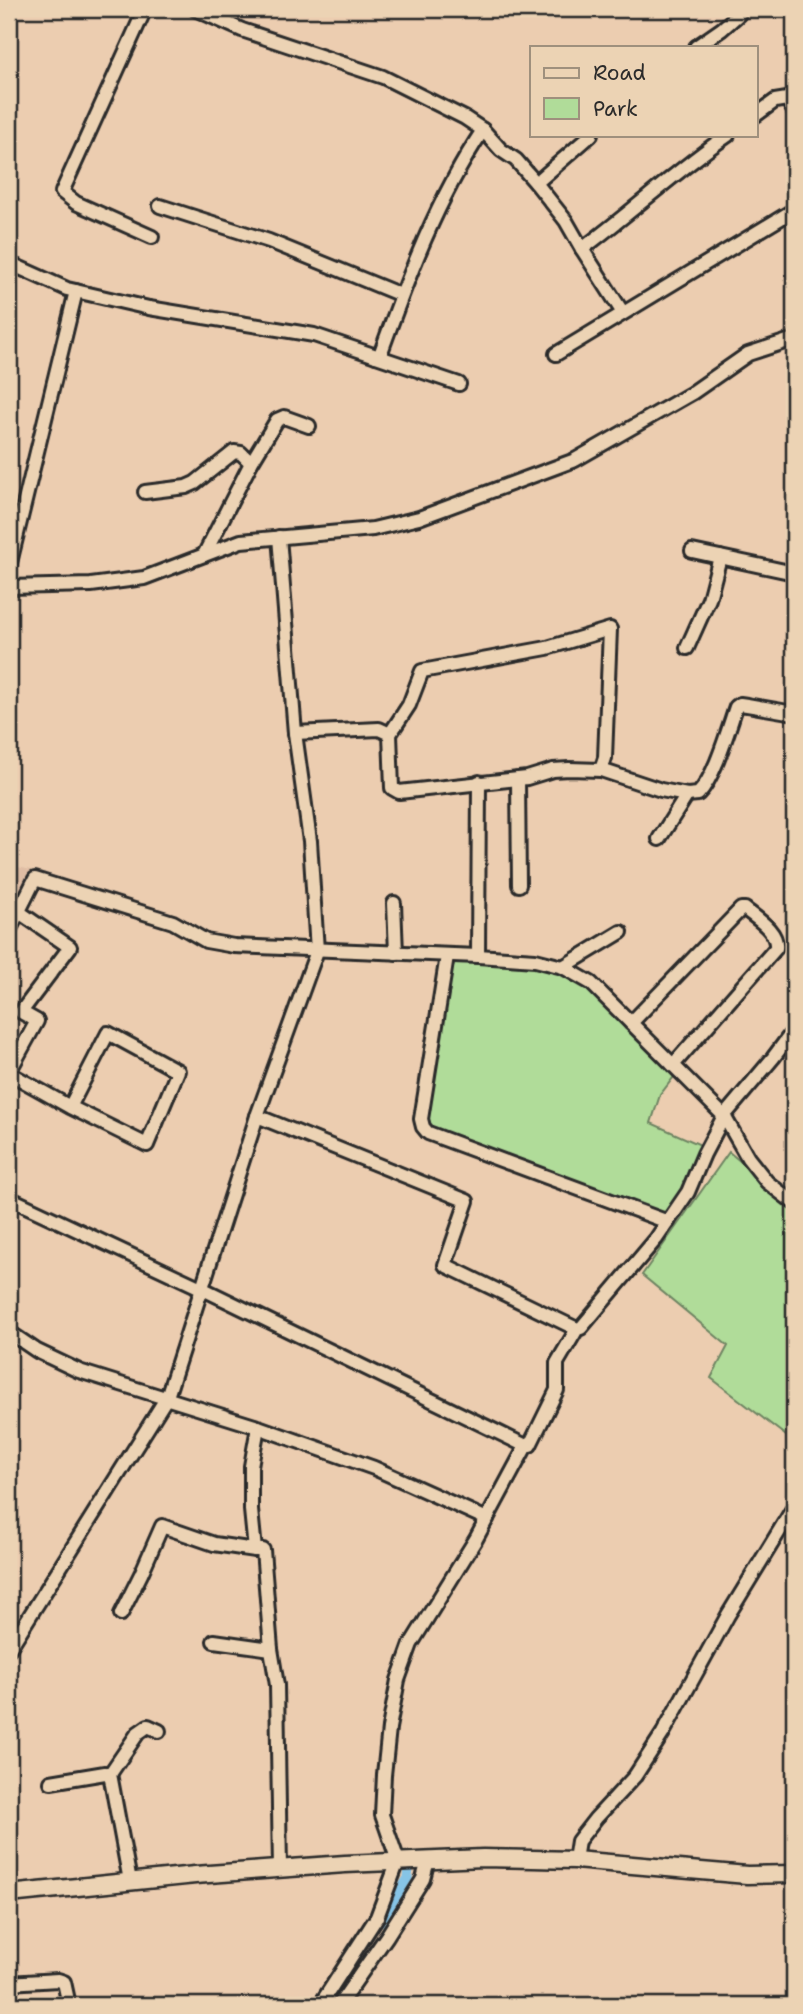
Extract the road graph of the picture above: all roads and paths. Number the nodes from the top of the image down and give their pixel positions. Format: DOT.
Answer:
graph roads {
  1 [pos="145,9"];
  2 [pos="195,9"];
  3 [pos="739,14"];
  4 [pos="697,46"];
  5 [pos="793,106"];
  6 [pos="758,114"];
  7 [pos="483,130"];
  8 [pos="590,136"];
  9 [pos="727,136"];
  10 [pos="536,183"];
  11 [pos="160,206"];
  12 [pos="794,210"];
  13 [pos="152,237"];
  14 [pos="582,249"];
  15 [pos="9,263"];
  16 [pos="76,291"];
  17 [pos="401,295"];
  18 [pos="623,313"];
  19 [pos="794,339"];
  20 [pos="556,354"];
  21 [pos="376,356"];
  22 [pos="459,384"];
  23 [pos="309,426"];
  24 [pos="251,463"];
  25 [pos="145,492"];
  26 [pos="279,537"];
  27 [pos="692,551"];
  28 [pos="204,555"];
  29 [pos="719,557"];
  30 [pos="9,567"];
  31 [pos="794,573"];
  32 [pos="9,586"];
  33 [pos="687,648"];
  34 [pos="794,713"];
  35 [pos="295,733"];
  36 [pos="390,734"];
  37 [pos="601,771"];
  38 [pos="518,779"];
  39 [pos="479,782"];
  40 [pos="687,795"];
  41 [pos="659,839"];
  42 [pos="519,885"];
  43 [pos="394,902"];
  44 [pos="19,912"];
  45 [pos="9,931"];
  46 [pos="621,932"];
  47 [pos="317,951"];
  48 [pos="396,953"];
  49 [pos="447,956"];
  50 [pos="478,956"];
  51 [pos="563,967"];
  52 [pos="9,1006"];
  53 [pos="21,1012"];
  54 [pos="631,1023"];
  55 [pos="794,1030"];
  56 [pos="673,1065"];
  57 [pos="9,1072"];
  58 [pos="70,1107"];
  59 [pos="257,1116"];
  60 [pos="724,1116"];
  61 [pos="9,1198"];
  62 [pos="794,1203"];
  63 [pos="668,1222"];
  64 [pos="201,1288"];
  65 [pos="577,1329"];
  66 [pos="9,1332"];
  67 [pos="167,1397"];
  68 [pos="258,1427"];
  69 [pos="526,1446"];
  70 [pos="794,1507"];
  71 [pos="487,1518"];
  72 [pos="255,1550"];
  73 [pos="121,1614"];
  74 [pos="214,1641"];
  75 [pos="271,1648"];
  76 [pos="9,1649"];
  77 [pos="159,1731"];
  78 [pos="110,1774"];
  79 [pos="51,1782"];
  80 [pos="428,1860"];
  81 [pos="575,1860"];
  82 [pos="398,1861"];
  83 [pos="280,1869"];
  84 [pos="794,1874"];
  85 [pos="130,1881"];
  86 [pos="9,1894"];
  87 [pos="9,1983"];
  88 [pos="69,2005"];
  89 [pos="320,2005"];
  90 [pos="339,2005"];
  1 -- 13 [label="street"];
  2 -- 7 [label="street"];
  3 -- 4 [label="street"];
  5 -- 6 [label="street"];
  7 -- 10 [label="street"];
  7 -- 17 [label="street"];
  8 -- 10 [label="street"];
  9 -- 14 [label="street"];
  10 -- 14 [label="street"];
  11 -- 17 [label="street"];
  12 -- 18 [label="street"];
  14 -- 18 [label="street"];
  15 -- 16 [label="street"];
  16 -- 21 [label="street"];
  16 -- 30 [label="street"];
  17 -- 21 [label="street"];
  18 -- 20 [label="street"];
  19 -- 26 [label="street"];
  21 -- 22 [label="street"];
  23 -- 24 [label="street"];
  24 -- 25 [label="street"];
  24 -- 28 [label="street"];
  26 -- 28 [label="street"];
  26 -- 35 [label="street"];
  27 -- 29 [label="street"];
  28 -- 32 [label="street"];
  29 -- 31 [label="street"];
  29 -- 33 [label="street"];
  34 -- 40 [label="street"];
  35 -- 36 [label="street"];
  35 -- 47 [label="street"];
  36 -- 37 [label="street"];
  36 -- 39 [label="street"];
  37 -- 38 [label="street"];
  37 -- 40 [label="street"];
  38 -- 39 [label="street"];
  38 -- 42 [label="street"];
  39 -- 50 [label="street"];
  40 -- 41 [label="street"];
  43 -- 48 [label="street"];
  44 -- 45 [label="street"];
  44 -- 47 [label="street"];
  44 -- 53 [label="street"];
  46 -- 51 [label="street"];
  47 -- 48 [label="street"];
  47 -- 59 [label="street"];
  48 -- 49 [label="street"];
  49 -- 50 [label="street"];
  49 -- 63 [label="street"];
  50 -- 51 [label="street"];
  51 -- 54 [label="street"];
  52 -- 53 [label="street"];
  53 -- 57 [label="street"];
  54 -- 56 [label="street"];
  54 -- 56 [label="street"];
  55 -- 60 [label="street"];
  56 -- 60 [label="street"];
  57 -- 58 [label="street"];
  58 -- 58 [label="street"];
  59 -- 64 [label="street"];
  59 -- 65 [label="street"];
  60 -- 62 [label="street"];
  60 -- 63 [label="street"];
  61 -- 64 [label="street"];
  63 -- 65 [label="street"];
  64 -- 67 [label="street"];
  64 -- 69 [label="street"];
  65 -- 69 [label="street"];
  66 -- 67 [label="street"];
  67 -- 68 [label="street"];
  67 -- 76 [label="street"];
  68 -- 71 [label="street"];
  68 -- 72 [label="street"];
  69 -- 71 [label="street"];
  70 -- 81 [label="street"];
  71 -- 82 [label="street"];
  72 -- 73 [label="street"];
  72 -- 75 [label="street"];
  74 -- 75 [label="street"];
  75 -- 83 [label="street"];
  77 -- 78 [label="street"];
  78 -- 79 [label="street"];
  78 -- 85 [label="street"];
  80 -- 81 [label="main road"];
  80 -- 82 [label="main road"];
  80 -- 90 [label="street"];
  81 -- 84 [label="main road"];
  82 -- 83 [label="main road"];
  82 -- 89 [label="street"];
  83 -- 85 [label="main road"];
  85 -- 86 [label="main road"];
  87 -- 88 [label="street"];
}
